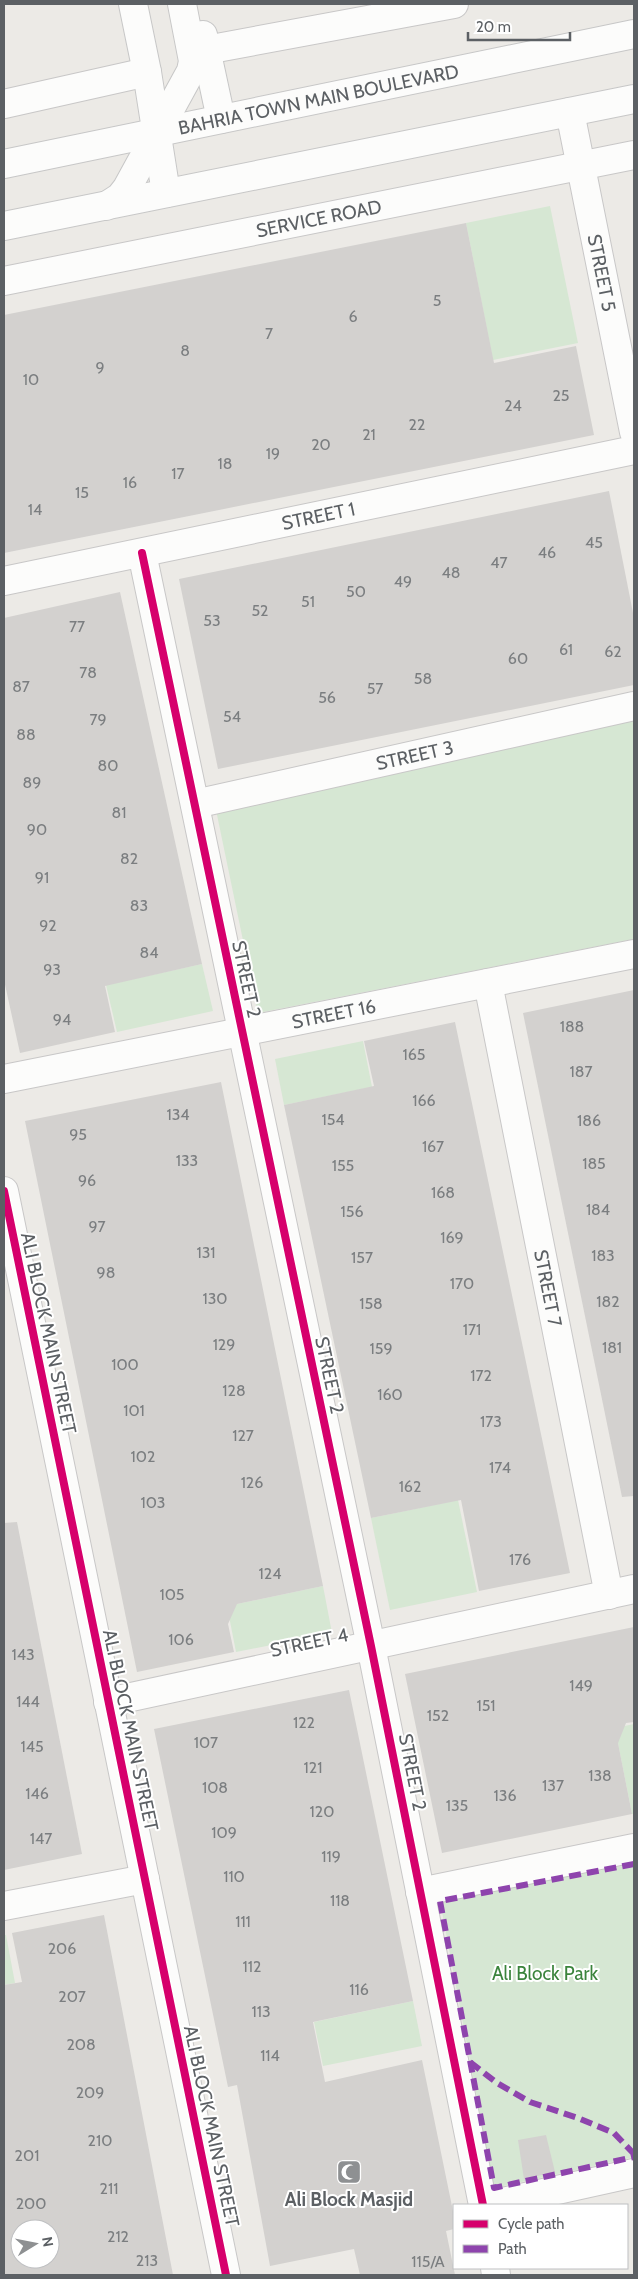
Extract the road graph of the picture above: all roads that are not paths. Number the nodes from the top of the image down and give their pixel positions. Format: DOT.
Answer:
graph roads {
  1 [pos="133,4"];
  2 [pos="182,4"];
  3 [pos="197,4"];
  4 [pos="454,4"];
  5 [pos="634,34"];
  6 [pos="206,50"];
  7 [pos="147,72"];
  8 [pos="634,99"];
  9 [pos="4,104"];
  10 [pos="570,112"];
  11 [pos="221,119"];
  12 [pos="156,133"];
  13 [pos="634,155"];
  14 [pos="4,164"];
  15 [pos="581,165"];
  16 [pos="166,193"];
  17 [pos="106,206"];
  18 [pos="4,226"];
  19 [pos="4,281"];
  20 [pos="634,432"];
  21 [pos="634,450"];
  22 [pos="142,553"];
  23 [pos="4,581"];
  24 [pos="634,706"];
  25 [pos="195,804"];
  26 [pos="634,954"];
  27 [pos="488,983"];
  28 [pos="241,1031"];
  29 [pos="4,1079"];
  30 [pos="5,1201"];
  31 [pos="622,1592"];
  32 [pos="371,1646"];
  33 [pos="108,1702"];
  34 [pos="634,1848"];
  35 [pos="145,1879"];
  36 [pos="420,1892"];
  37 [pos="4,1906"];
  38 [pos="634,2173"];
  39 [pos="483,2204"];
  40 [pos="493,2204"];
  41 [pos="226,2275"];
  1 -- 7 [label="street"];
  2 -- 12 [label="street"];
  3 -- 6 [label="street"];
  4 -- 6 [label="street"];
  5 -- 11 [label="street, BAHRIA TOWN MAIN BOULEVARD"];
  6 -- 11 [label="street"];
  7 -- 9 [label="street"];
  7 -- 12 [label="street"];
  8 -- 10 [label="street"];
  10 -- 15 [label="street, STREET 5"];
  10 -- 16 [label="street"];
  11 -- 12 [label="street, BAHRIA TOWN MAIN BOULEVARD"];
  12 -- 14 [label="street, BAHRIA TOWN MAIN BOULEVARD"];
  12 -- 16 [label="street"];
  12 -- 17 [label="street"];
  13 -- 15 [label="street, SERVICE ROAD"];
  15 -- 19 [label="street, SERVICE ROAD"];
  15 -- 20 [label="street, STREET 5"];
  16 -- 17 [label="street"];
  17 -- 18 [label="street"];
  21 -- 22 [label="street, STREET 1"];
  22 -- 23 [label="street, STREET 1"];
  22 -- 25 [label="street, STREET 2"];
  24 -- 25 [label="street, STREET 3"];
  25 -- 28 [label="street, STREET 2"];
  26 -- 27 [label="street, STREET 16"];
  27 -- 28 [label="street, STREET 16"];
  27 -- 31 [label="street, STREET 7"];
  28 -- 29 [label="street, STREET 16"];
  28 -- 32 [label="street, STREET 2"];
  30 -- 33 [label="street, ALI BLOCK MAIN STREET"];
  31 -- 32 [label="street, STREET 4"];
  32 -- 33 [label="street, STREET 4"];
  32 -- 36 [label="street, STREET 2"];
  33 -- 35 [label="street, ALI BLOCK MAIN STREET"];
  34 -- 36 [label="street"];
  35 -- 37 [label="street"];
  35 -- 41 [label="street, ALI BLOCK MAIN STREET"];
  36 -- 39 [label="street, STREET 2"];
  38 -- 40 [label="street"];
}
